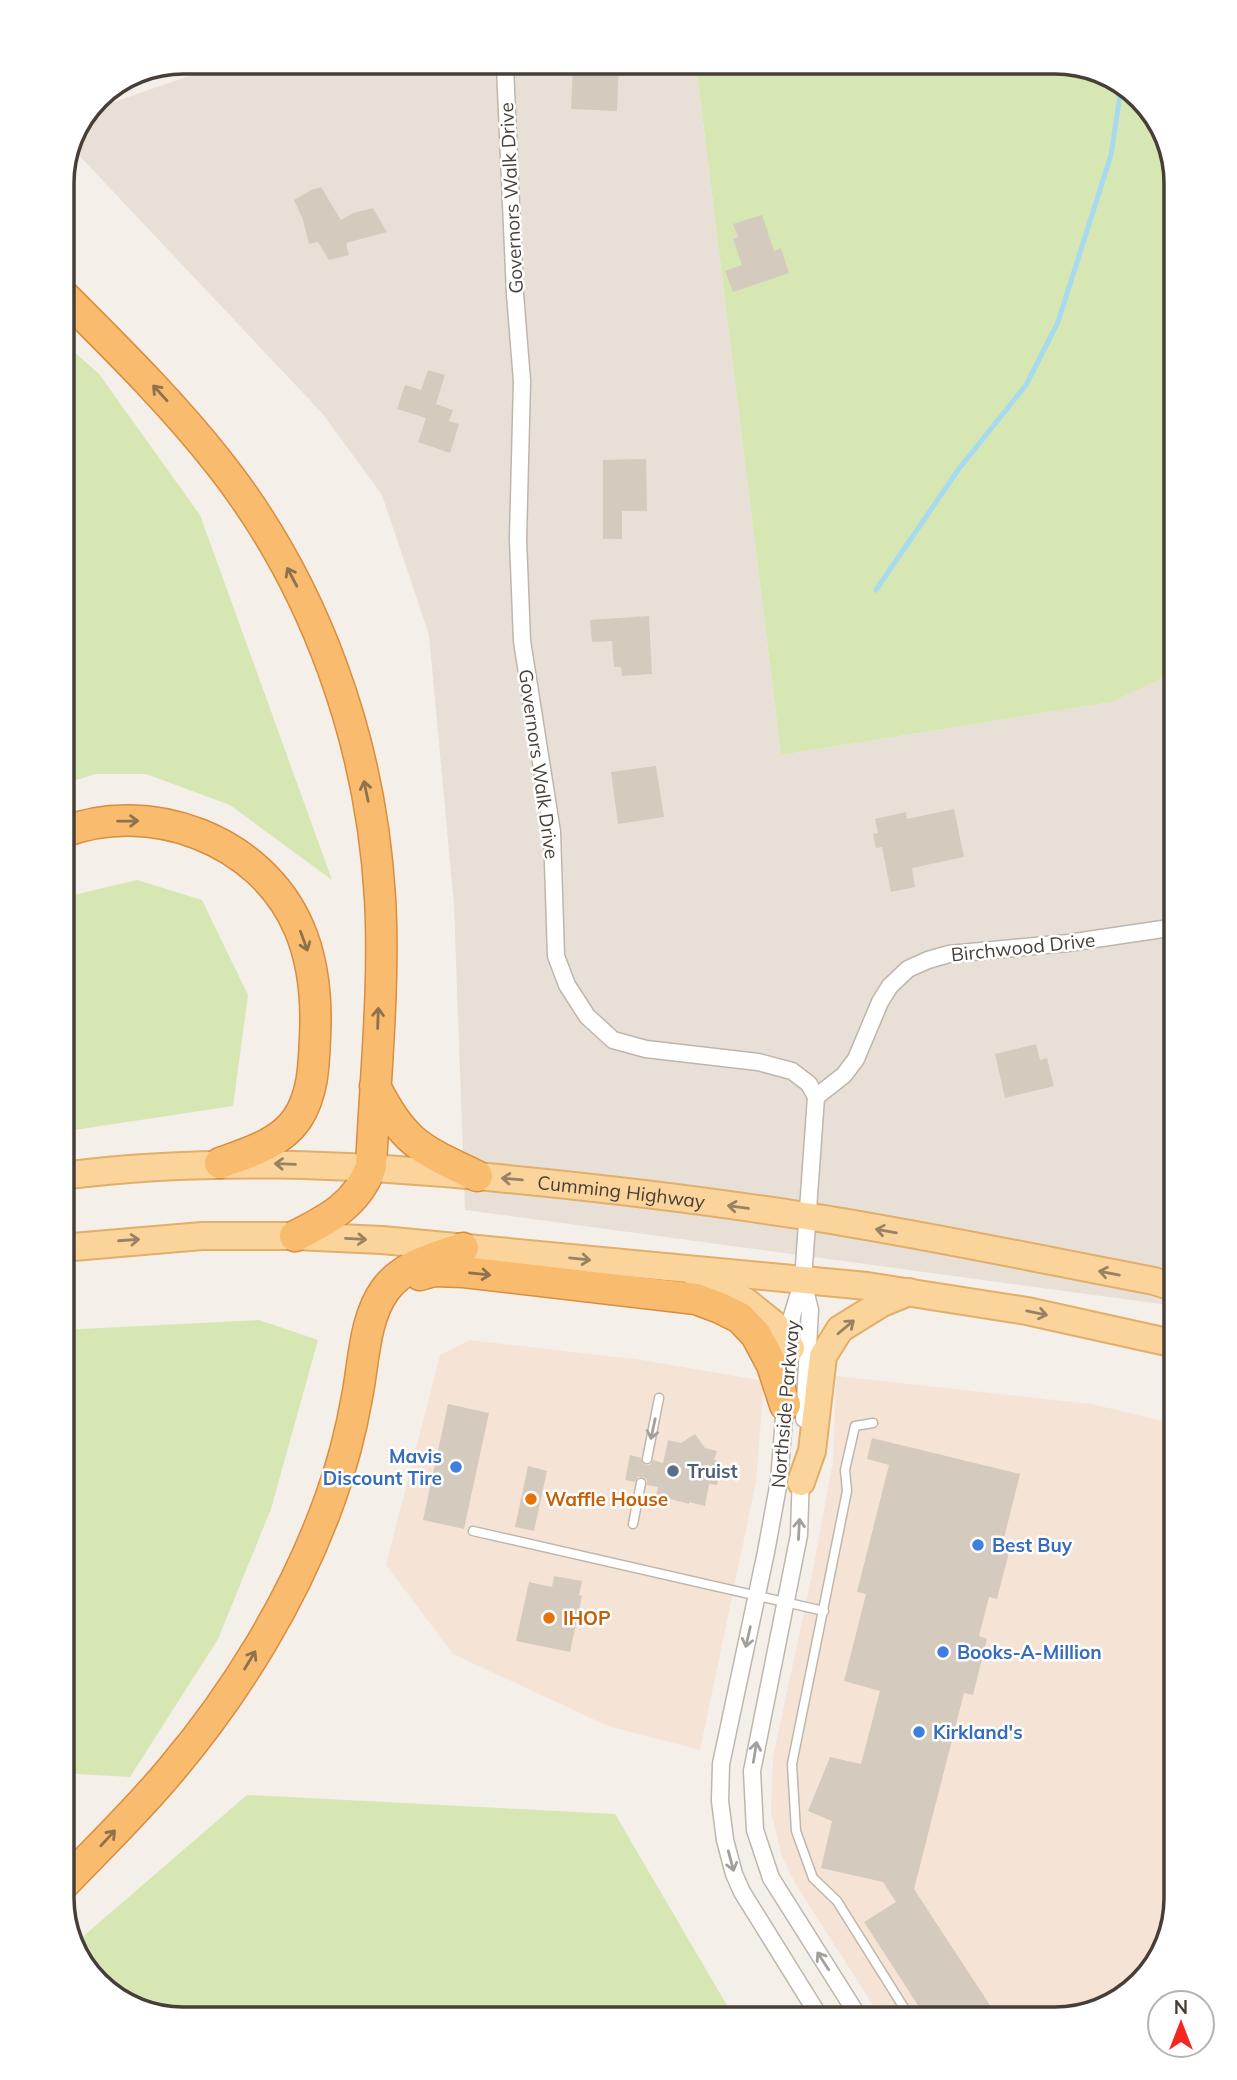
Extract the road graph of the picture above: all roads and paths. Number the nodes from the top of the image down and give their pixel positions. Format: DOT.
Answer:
graph roads {
  1 [pos="505,74"];
  2 [pos="74,306"];
  3 [pos="74,830"];
  4 [pos="1164,930"];
  5 [pos="375,1086"];
  6 [pos="816,1097"];
  7 [pos="220,1163"];
  8 [pos="371,1167"];
  9 [pos="74,1175"];
  10 [pos="477,1176"];
  11 [pos="806,1216"];
  12 [pos="295,1236"];
  13 [pos="74,1247"];
  14 [pos="463,1248"];
  15 [pos="691,1270"];
  16 [pos="803,1280"];
  17 [pos="1164,1284"];
  18 [pos="909,1292"];
  19 [pos="1164,1341"];
  20 [pos="791,1348"];
  21 [pos="659,1398"];
  22 [pos="786,1405"];
  23 [pos="355,1408"];
  24 [pos="873,1423"];
  25 [pos="647,1459"];
  26 [pos="801,1482"];
  27 [pos="641,1483"];
  28 [pos="633,1524"];
  29 [pos="473,1531"];
  30 [pos="757,1595"];
  31 [pos="786,1602"];
  32 [pos="824,1611"];
  33 [pos="74,1873"];
  34 [pos="813,2007"];
  35 [pos="852,2007"];
  36 [pos="903,2007"];
  1 -- 6 [label="street, Governors Walk Drive"];
  5 -- 2 [label="highway, one-way"];
  3 -- 7 [label="highway, one-way"];
  4 -- 6 [label="street, Birchwood Drive"];
  5 -- 8 [label="highway"];
  5 -- 10 [label="highway"];
  6 -- 11 [label="street"];
  8 -- 7 [label="main road, Cumming Highway, one-way"];
  7 -- 9 [label="main road, Cumming Highway"];
  8 -- 10 [label="main road, Cumming Highway"];
  8 -- 12 [label="highway"];
  11 -- 10 [label="main road, Cumming Highway, one-way"];
  11 -- 16 [label="street"];
  17 -- 11 [label="main road, Cumming Highway, one-way"];
  13 -- 12 [label="main road, one-way"];
  12 -- 14 [label="main road, one-way"];
  14 -- 15 [label="main road, one-way"];
  14 -- 23 [label="highway"];
  15 -- 16 [label="main road"];
  15 -- 20 [label="main road"];
  16 -- 18 [label="main road"];
  16 -- 20 [label="street, Northside Parkway"];
  16 -- 26 [label="street, Northside Parkway"];
  18 -- 19 [label="main road, one-way"];
  26 -- 18 [label="main road, one-way"];
  20 -- 22 [label="street, Northside Parkway"];
  21 -- 25 [label="lane, one-way"];
  23 -- 22 [label="highway, one-way"];
  22 -- 30 [label="street, Northside Parkway"];
  33 -- 23 [label="highway, one-way"];
  24 -- 32 [label="lane"];
  31 -- 26 [label="street, Northside Parkway, one-way"];
  27 -- 28 [label="lane"];
  29 -- 30 [label="lane"];
  30 -- 31 [label="lane"];
  30 -- 34 [label="street, Northside Parkway, one-way"];
  31 -- 32 [label="lane"];
  35 -- 31 [label="street, Northside Parkway, one-way"];
  32 -- 36 [label="lane"];
}
